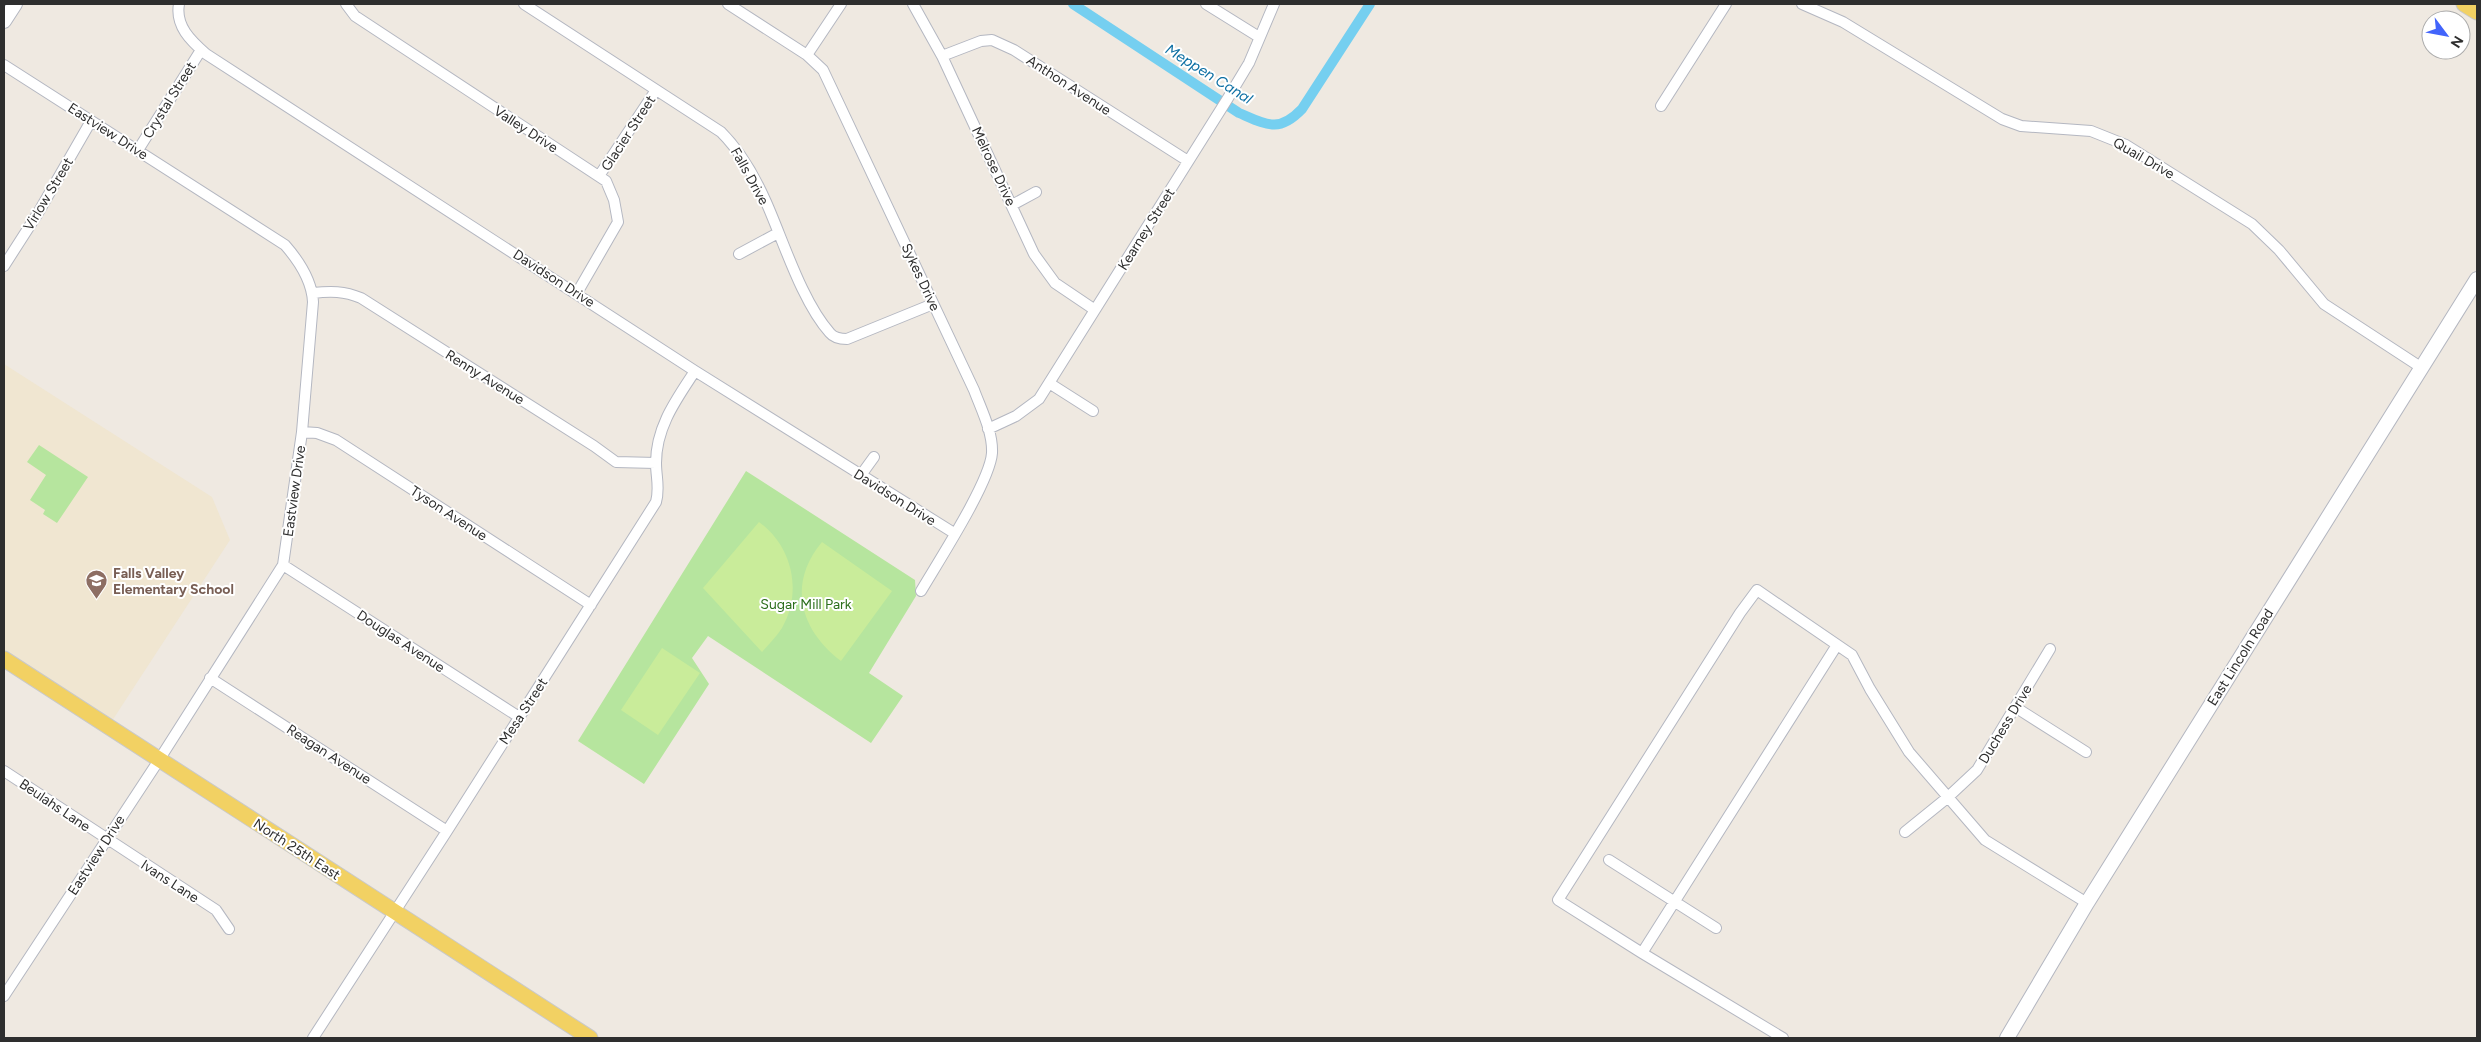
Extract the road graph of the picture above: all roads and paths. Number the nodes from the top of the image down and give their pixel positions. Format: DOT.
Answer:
graph roads {
  1 [pos="15,4"];
  2 [pos="179,4"];
  3 [pos="346,4"];
  4 [pos="524,4"];
  5 [pos="728,4"];
  6 [pos="841,4"];
  7 [pos="913,4"];
  8 [pos="1206,4"];
  9 [pos="1274,4"];
  10 [pos="1726,4"];
  11 [pos="1802,4"];
  12 [pos="2464,4"];
  13 [pos="2477,12"];
  14 [pos="4,21"];
  15 [pos="1258,37"];
  16 [pos="201,50"];
  17 [pos="807,54"];
  18 [pos="942,56"];
  19 [pos="4,65"];
  20 [pos="656,90"];
  21 [pos="1660,106"];
  22 [pos="91,121"];
  23 [pos="138,150"];
  24 [pos="1188,161"];
  25 [pos="599,176"];
  26 [pos="1036,192"];
  27 [pos="1012,205"];
  28 [pos="778,233"];
  29 [pos="739,254"];
  30 [pos="4,266"];
  31 [pos="2477,279"];
  32 [pos="313,293"];
  33 [pos="576,293"];
  34 [pos="933,304"];
  35 [pos="1095,310"];
  36 [pos="2422,368"];
  37 [pos="694,371"];
  38 [pos="1049,383"];
  39 [pos="1094,411"];
  40 [pos="988,429"];
  41 [pos="302,432"];
  42 [pos="874,457"];
  43 [pos="656,463"];
  44 [pos="861,475"];
  45 [pos="954,533"];
  46 [pos="284,565"];
  47 [pos="921,590"];
  48 [pos="591,605"];
  49 [pos="1837,645"];
  50 [pos="2050,648"];
  51 [pos="4,659"];
  52 [pos="210,678"];
  53 [pos="2015,707"];
  54 [pos="519,717"];
  55 [pos="2086,752"];
  56 [pos="159,760"];
  57 [pos="4,771"];
  58 [pos="1947,798"];
  59 [pos="448,831"];
  60 [pos="1905,832"];
  61 [pos="106,839"];
  62 [pos="1609,860"];
  63 [pos="1674,902"];
  64 [pos="2087,902"];
  65 [pos="396,912"];
  66 [pos="1716,928"];
  67 [pos="229,929"];
  68 [pos="1642,953"];
  69 [pos="4,996"];
  70 [pos="313,1038"];
  71 [pos="590,1038"];
  72 [pos="1783,1038"];
  73 [pos="2007,1038"];
  1 -- 14 [label="main road"];
  2 -- 16 [label="street, Davidson Drive"];
  3 -- 25 [label="street, Valley Drive"];
  4 -- 20 [label="street, Falls Drive"];
  5 -- 17 [label="street, Sykes Drive"];
  6 -- 17 [label="street"];
  7 -- 18 [label="street, Melrose Drive"];
  8 -- 15 [label="street"];
  9 -- 15 [label="street, Kearney Street"];
  10 -- 21 [label="street"];
  11 -- 36 [label="street, Quail Drive"];
  12 -- 13 [label="main road"];
  15 -- 24 [label="street, Kearney Street"];
  16 -- 23 [label="street, Crystal Street"];
  16 -- 33 [label="street, Davidson Drive"];
  17 -- 34 [label="street, Sykes Drive"];
  18 -- 24 [label="street, Anthon Avenue"];
  18 -- 27 [label="street, Melrose Drive"];
  19 -- 22 [label="street, Eastview Drive"];
  20 -- 25 [label="street, Glacier Street"];
  20 -- 28 [label="street, Falls Drive"];
  22 -- 23 [label="street, Eastview Drive"];
  22 -- 30 [label="street, Virlow Street"];
  23 -- 32 [label="street, Eastview Drive"];
  24 -- 35 [label="street, Kearney Street"];
  25 -- 33 [label="street, Valley Drive"];
  26 -- 27 [label="street"];
  27 -- 35 [label="street, Melrose Drive"];
  28 -- 29 [label="street"];
  28 -- 34 [label="street, Falls Drive"];
  31 -- 36 [label="main road, East Lincoln Road"];
  32 -- 41 [label="street, Eastview Drive"];
  32 -- 43 [label="street, Renny Avenue"];
  33 -- 37 [label="street, Davidson Drive"];
  34 -- 40 [label="street, Sykes Drive"];
  35 -- 38 [label="street, Kearney Street"];
  36 -- 64 [label="main road, East Lincoln Road"];
  37 -- 43 [label="street, Mesa Street"];
  37 -- 44 [label="street, Davidson Drive"];
  38 -- 39 [label="street"];
  38 -- 40 [label="street, Kearney Street"];
  40 -- 45 [label="street, Sykes Drive"];
  41 -- 46 [label="street, Eastview Drive"];
  41 -- 48 [label="street, Tyson Avenue"];
  42 -- 44 [label="street"];
  43 -- 48 [label="street, Mesa Street"];
  44 -- 45 [label="street, Davidson Drive"];
  45 -- 47 [label="street, Sykes Drive"];
  46 -- 52 [label="street, Eastview Drive"];
  46 -- 54 [label="street, Douglas Avenue"];
  48 -- 54 [label="street, Mesa Street"];
  49 -- 58 [label="street"];
  49 -- 63 [label="street"];
  49 -- 68 [label="street"];
  50 -- 53 [label="street, Duchess Drive"];
  51 -- 56 [label="main road, North 25th East"];
  52 -- 56 [label="street, Eastview Drive"];
  52 -- 59 [label="street, Reagan Avenue"];
  53 -- 55 [label="street"];
  53 -- 58 [label="street, Duchess Drive"];
  54 -- 59 [label="street, Mesa Street"];
  56 -- 61 [label="street, Eastview Drive"];
  56 -- 65 [label="main road, North 25th East"];
  57 -- 61 [label="street, Beulahs Lane"];
  58 -- 60 [label="street, Duchess Drive"];
  58 -- 64 [label="street"];
  59 -- 65 [label="street, Mesa Street"];
  61 -- 67 [label="street, Ivans Lane"];
  61 -- 69 [label="street, Eastview Drive"];
  62 -- 63 [label="street"];
  63 -- 66 [label="street"];
  63 -- 68 [label="street"];
  64 -- 73 [label="main road, East Lincoln Road"];
  65 -- 70 [label="street, Mesa Street"];
  65 -- 71 [label="main road, North 25th East"];
  68 -- 72 [label="street"];
}
